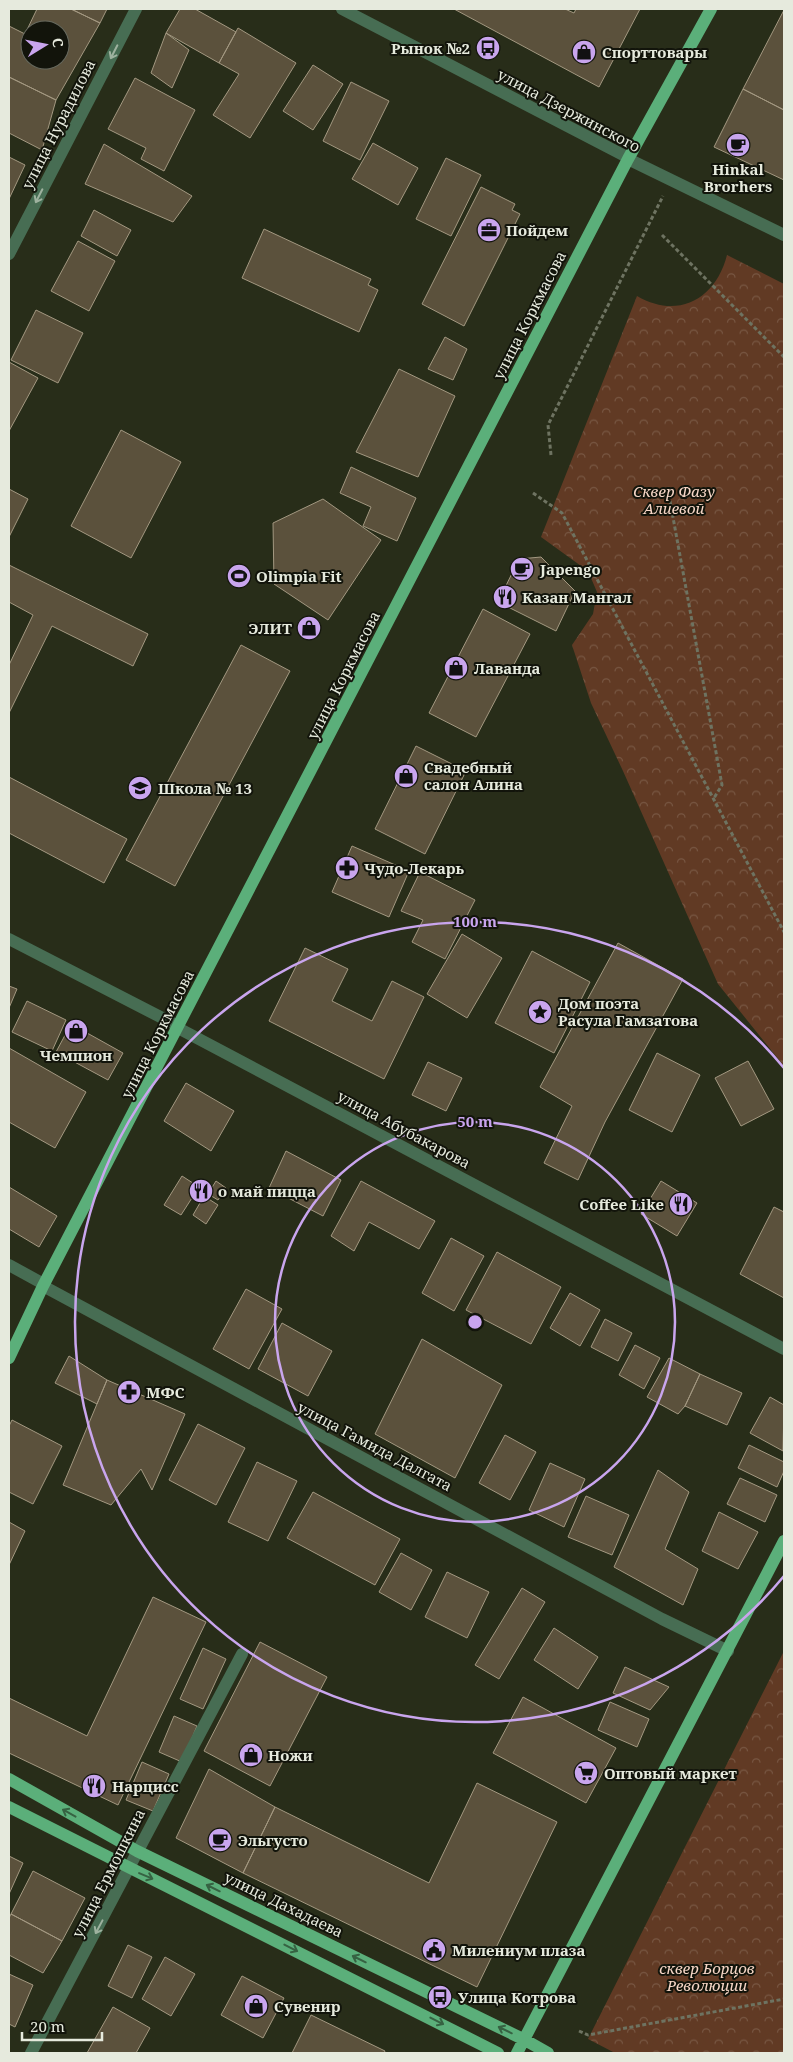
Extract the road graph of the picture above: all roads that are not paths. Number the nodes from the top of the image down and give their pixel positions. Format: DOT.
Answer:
graph roads {
  1 [pos="136,9"];
  2 [pos="342,9"];
  3 [pos="711,9"];
  4 [pos="628,159"];
  5 [pos="784,234"];
  6 [pos="9,254"];
  7 [pos="9,939"];
  8 [pos="178,1028"];
  9 [pos="9,1266"];
  10 [pos="44,1286"];
  11 [pos="784,1349"];
  12 [pos="9,1358"];
  13 [pos="784,1541"];
  14 [pos="728,1651"];
  15 [pos="242,1654"];
  16 [pos="9,1779"];
  17 [pos="9,1807"];
  18 [pos="137,1851"];
  19 [pos="128,1868"];
  20 [pos="525,2040"];
  21 [pos="31,2053"];
  22 [pos="498,2053"];
  23 [pos="517,2053"];
  24 [pos="548,2053"];
  1 -- 6 [label="street, улица Нурадилова, one-way"];
  2 -- 4 [label="street, улица Дзержинского"];
  3 -- 4 [label="main road, улица Коркмасова"];
  4 -- 5 [label="street, улица Дзержинского"];
  4 -- 8 [label="main road, улица Коркмасова"];
  7 -- 8 [label="street, улица Абубакарова"];
  8 -- 10 [label="main road, улица Коркмасова"];
  8 -- 11 [label="street, улица Абубакарова"];
  9 -- 10 [label="street, улица Гамида Далгата"];
  10 -- 12 [label="main road, улица Коркмасова"];
  10 -- 14 [label="street, улица Гамида Далгата"];
  13 -- 14 [label="main road"];
  14 -- 20 [label="main road"];
  15 -- 18 [label="street, улица Ермошкина"];
  18 -- 16 [label="main road, улица Дахадаева, one-way"];
  17 -- 19 [label="main road"];
  18 -- 19 [label="street, улица Ермошкина"];
  20 -- 18 [label="main road, улица Дахадаева, one-way"];
  19 -- 21 [label="street, улица Ермошкина, one-way"];
  19 -- 22 [label="main road, one-way"];
  20 -- 23 [label="main road"];
  20 -- 24 [label="main road, улица Дахадаева"];
}
